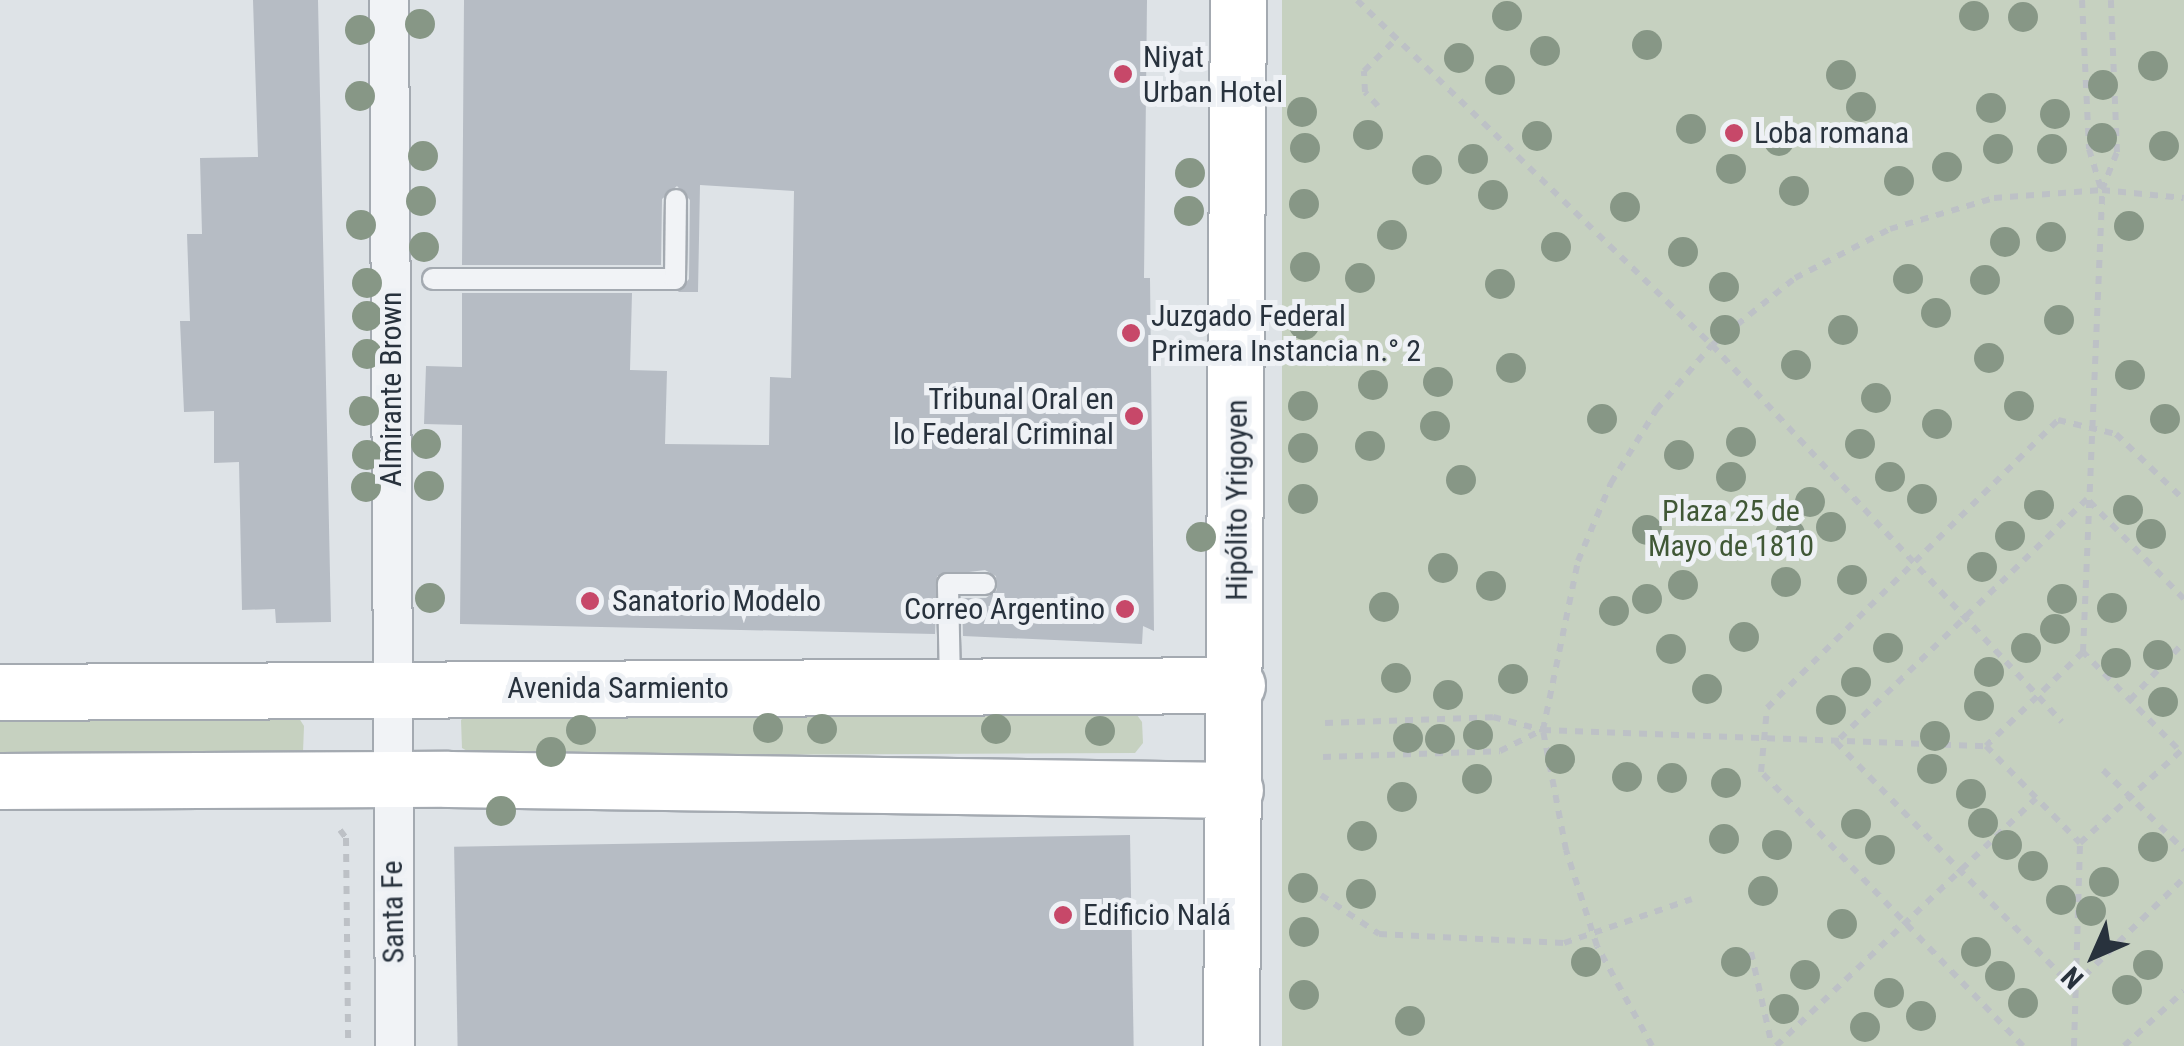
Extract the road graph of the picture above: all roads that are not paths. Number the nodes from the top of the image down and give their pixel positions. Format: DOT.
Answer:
graph roads {
  1 [pos="389,0"];
  2 [pos="1238,0"];
  3 [pos="676,200"];
  4 [pos="434,278"];
  5 [pos="985,584"];
  6 [pos="950,685"];
  7 [pos="1236,685"];
  8 [pos="392,690"];
  9 [pos="0,692"];
  10 [pos="1235,775"];
  11 [pos="392,779"];
  12 [pos="0,781"];
  13 [pos="395,1046"];
  14 [pos="1231,1046"];
  1 -- 8 [label="street, Almirante Brown"];
  2 -- 7 [label="main road, Hipólito Yrigoyen"];
  3 -- 4 [label="lane"];
  5 -- 6 [label="lane"];
  6 -- 7 [label="main road, Avenida Sarmiento"];
  6 -- 8 [label="main road, Avenida Sarmiento"];
  7 -- 10 [label="main road, Hipólito Yrigoyen"];
  8 -- 9 [label="main road, Avenida Sarmiento"];
  8 -- 11 [label="street, Almirante Brown"];
  10 -- 11 [label="main road"];
  10 -- 14 [label="main road, Hipólito Yrigoyen"];
  11 -- 12 [label="main road"];
  11 -- 13 [label="street, Santa Fe"];
}
